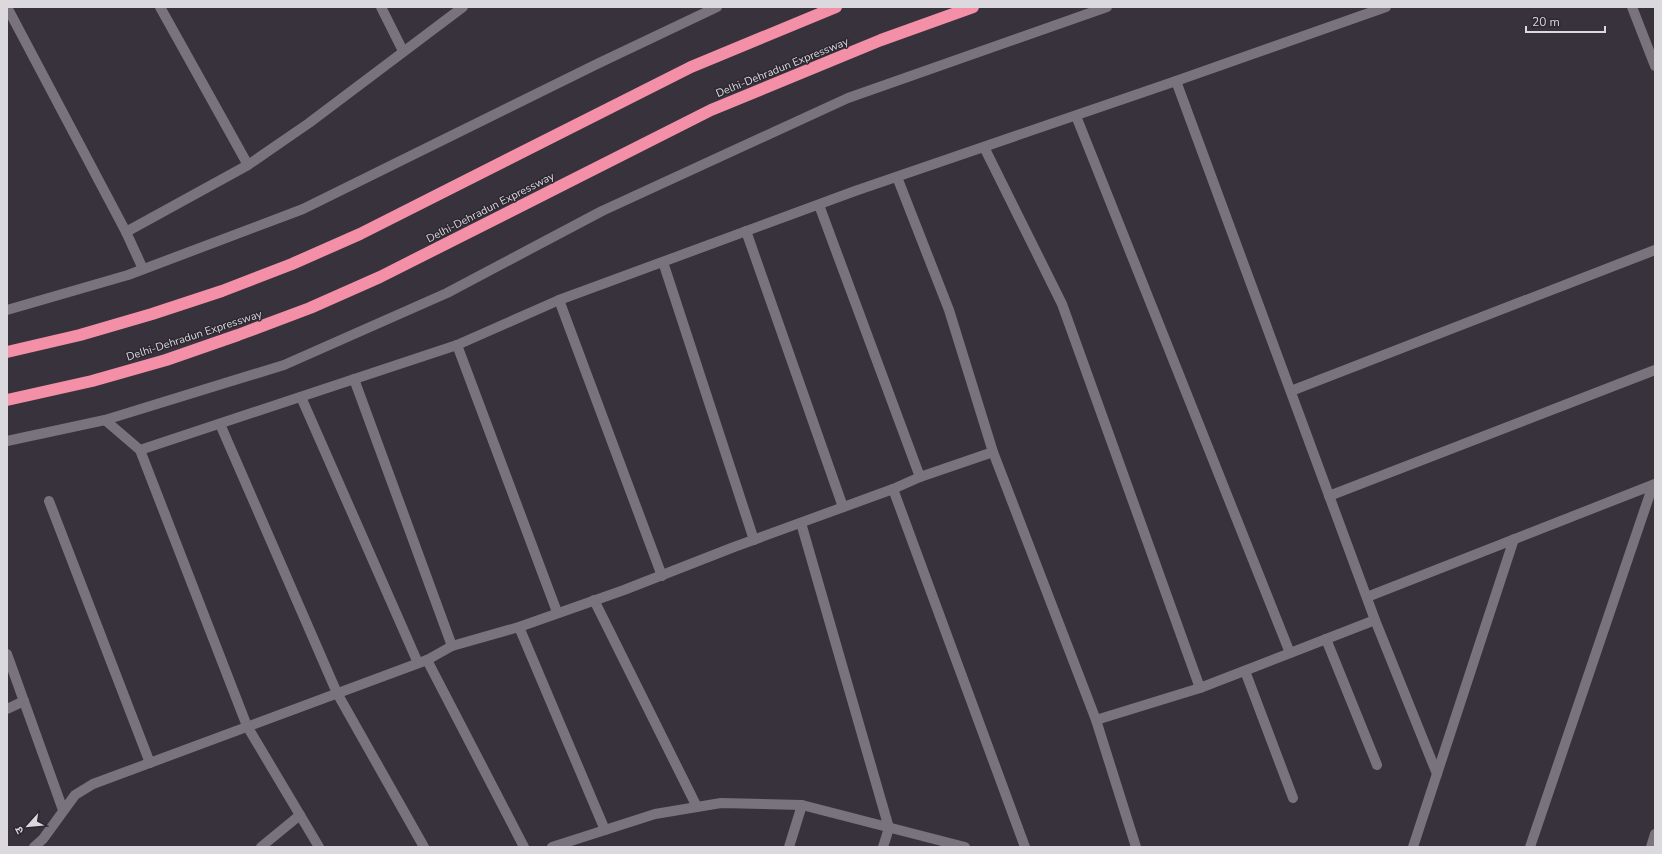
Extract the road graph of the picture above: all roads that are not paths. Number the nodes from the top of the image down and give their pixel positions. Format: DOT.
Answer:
graph roads {
  1 [pos="7,7"];
  2 [pos="160,7"];
  3 [pos="381,7"];
  4 [pos="463,7"];
  5 [pos="717,7"];
  6 [pos="836,7"];
  7 [pos="973,7"];
  8 [pos="1107,7"];
  9 [pos="1386,7"];
  10 [pos="1632,7"];
  11 [pos="404,52"];
  12 [pos="1655,66"];
  13 [pos="1176,81"];
  14 [pos="1076,116"];
  15 [pos="984,147"];
  16 [pos="248,165"];
  17 [pos="897,177"];
  18 [pos="819,205"];
  19 [pos="746,231"];
  20 [pos="126,232"];
  21 [pos="1655,250"];
  22 [pos="663,262"];
  23 [pos="144,269"];
  24 [pos="559,300"];
  25 [pos="7,310"];
  26 [pos="457,345"];
  27 [pos="7,352"];
  28 [pos="1655,370"];
  29 [pos="354,379"];
  30 [pos="1291,391"];
  31 [pos="301,397"];
  32 [pos="7,400"];
  33 [pos="105,420"];
  34 [pos="220,424"];
  35 [pos="7,441"];
  36 [pos="140,450"];
  37 [pos="993,452"];
  38 [pos="920,478"];
  39 [pos="1654,484"];
  40 [pos="893,489"];
  41 [pos="1329,496"];
  42 [pos="49,501"];
  43 [pos="843,507"];
  44 [pos="801,522"];
  45 [pos="1514,539"];
  46 [pos="754,540"];
  47 [pos="662,576"];
  48 [pos="1367,597"];
  49 [pos="594,600"];
  50 [pos="557,612"];
  51 [pos="1375,620"];
  52 [pos="519,627"];
  53 [pos="1326,639"];
  54 [pos="452,646"];
  55 [pos="1290,653"];
  56 [pos="7,654"];
  57 [pos="423,662"];
  58 [pos="1245,670"];
  59 [pos="1200,688"];
  60 [pos="337,693"];
  61 [pos="24,701"];
  62 [pos="7,709"];
  63 [pos="1096,720"];
  64 [pos="247,726"];
  65 [pos="150,763"];
  66 [pos="1376,765"];
  67 [pos="1437,774"];
  68 [pos="1293,798"];
  69 [pos="802,805"];
  70 [pos="697,807"];
  71 [pos="63,810"];
  72 [pos="300,815"];
  73 [pos="889,828"];
  74 [pos="605,830"];
  75 [pos="1655,834"];
  76 [pos="958,846"];
  77 [pos="34,847"];
  78 [pos="261,847"];
  79 [pos="319,847"];
  80 [pos="424,847"];
  81 [pos="524,847"];
  82 [pos="552,847"];
  83 [pos="789,847"];
  84 [pos="883,847"];
  85 [pos="1024,847"];
  86 [pos="1136,847"];
  87 [pos="1413,847"];
  88 [pos="1530,847"];
  89 [pos="1651,847"];
  1 -- 20 [label="street"];
  2 -- 16 [label="street"];
  3 -- 11 [label="street"];
  4 -- 11 [label="street"];
  5 -- 23 [label="street"];
  6 -- 27 [label="highway"];
  7 -- 32 [label="highway, Delhi-Dehradun Expressway"];
  8 -- 33 [label="street"];
  9 -- 13 [label="street"];
  10 -- 12 [label="street"];
  11 -- 16 [label="street"];
  13 -- 14 [label="street"];
  13 -- 30 [label="street"];
  14 -- 15 [label="street"];
  14 -- 55 [label="street"];
  15 -- 17 [label="street"];
  15 -- 59 [label="street"];
  16 -- 20 [label="street"];
  17 -- 18 [label="street"];
  17 -- 37 [label="street"];
  18 -- 19 [label="street"];
  18 -- 38 [label="street"];
  19 -- 22 [label="street"];
  19 -- 43 [label="street"];
  20 -- 23 [label="street"];
  21 -- 30 [label="street"];
  22 -- 24 [label="street"];
  22 -- 46 [label="street"];
  23 -- 25 [label="street"];
  24 -- 26 [label="street"];
  24 -- 47 [label="street"];
  26 -- 29 [label="street"];
  26 -- 50 [label="street"];
  28 -- 41 [label="street"];
  29 -- 31 [label="street"];
  29 -- 54 [label="street"];
  30 -- 41 [label="street"];
  31 -- 34 [label="street"];
  31 -- 57 [label="street"];
  33 -- 35 [label="street"];
  33 -- 36 [label="street"];
  34 -- 36 [label="street"];
  34 -- 60 [label="street"];
  36 -- 64 [label="street"];
  37 -- 38 [label="street"];
  37 -- 63 [label="street"];
  38 -- 40 [label="street"];
  39 -- 45 [label="street"];
  39 -- 88 [label="street"];
  40 -- 43 [label="street"];
  40 -- 85 [label="street"];
  41 -- 48 [label="street"];
  42 -- 65 [label="street"];
  43 -- 44 [label="street"];
  44 -- 46 [label="street"];
  44 -- 73 [label="street"];
  45 -- 48 [label="street"];
  45 -- 67 [label="street"];
  46 -- 47 [label="street"];
  47 -- 49 [label="street"];
  48 -- 51 [label="street"];
  49 -- 50 [label="street"];
  49 -- 70 [label="street"];
  50 -- 52 [label="street"];
  51 -- 53 [label="street"];
  51 -- 67 [label="street"];
  52 -- 54 [label="street"];
  52 -- 74 [label="street"];
  53 -- 55 [label="street"];
  53 -- 66 [label="street"];
  54 -- 57 [label="street"];
  55 -- 58 [label="street"];
  56 -- 61 [label="street"];
  57 -- 60 [label="street"];
  57 -- 81 [label="street"];
  58 -- 59 [label="street"];
  58 -- 68 [label="street"];
  59 -- 63 [label="street"];
  60 -- 64 [label="street"];
  60 -- 80 [label="street"];
  61 -- 62 [label="street"];
  61 -- 71 [label="street"];
  63 -- 86 [label="street"];
  64 -- 65 [label="street"];
  64 -- 72 [label="street"];
  65 -- 71 [label="street"];
  67 -- 87 [label="street"];
  69 -- 70 [label="street"];
  69 -- 73 [label="street"];
  69 -- 83 [label="street"];
  70 -- 74 [label="street"];
  71 -- 77 [label="street"];
  72 -- 78 [label="street"];
  72 -- 79 [label="street"];
  73 -- 76 [label="street"];
  73 -- 84 [label="street"];
  74 -- 82 [label="street"];
  75 -- 89 [label="street"];
}
